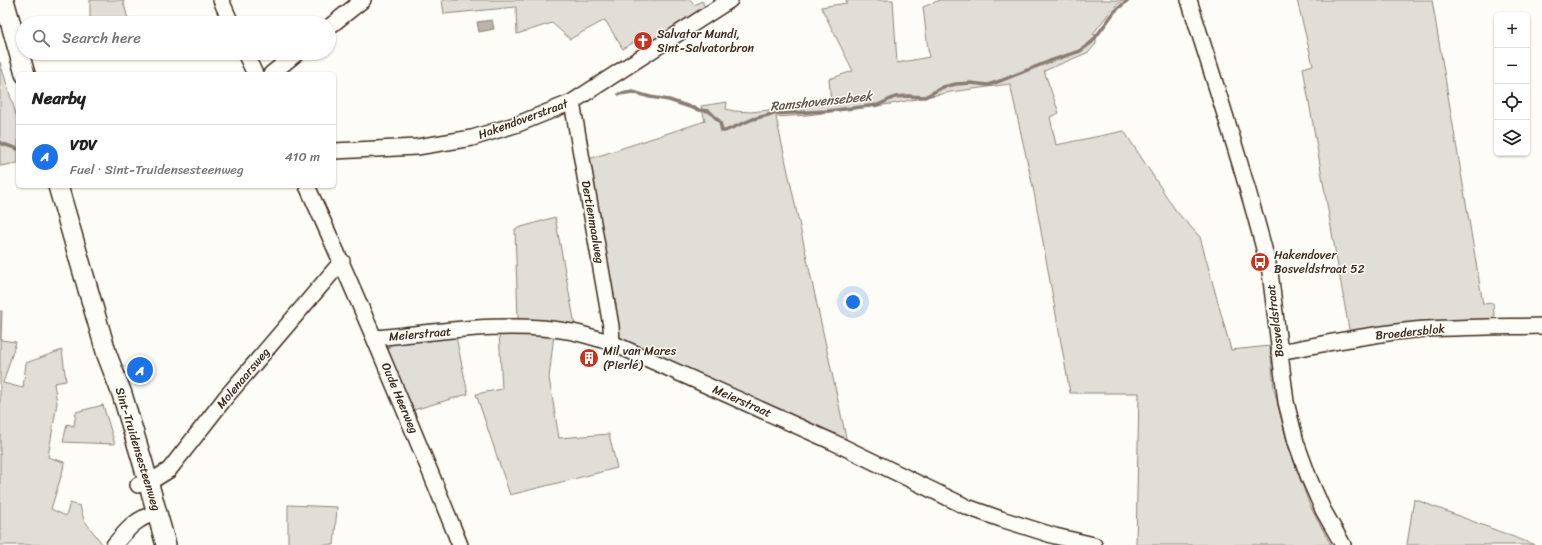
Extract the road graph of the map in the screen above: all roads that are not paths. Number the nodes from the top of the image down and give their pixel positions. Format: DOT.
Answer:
graph roads {
  1 [pos="4,0"];
  2 [pos="221,0"];
  3 [pos="363,0"];
  4 [pos="730,0"];
  5 [pos="1189,0"];
  6 [pos="228,16"];
  7 [pos="336,21"];
  8 [pos="16,42"];
  9 [pos="21,60"];
  10 [pos="248,60"];
  11 [pos="288,60"];
  12 [pos="24,72"];
  13 [pos="254,72"];
  14 [pos="273,72"];
  15 [pos="572,102"];
  16 [pos="336,152"];
  17 [pos="59,188"];
  18 [pos="308,188"];
  19 [pos="342,261"];
  20 [pos="1542,326"];
  21 [pos="374,338"];
  22 [pos="612,343"];
  23 [pos="1279,352"];
  24 [pos="143,484"];
  25 [pos="152,514"];
  26 [pos="114,545"];
  27 [pos="154,545"];
  28 [pos="166,545"];
  29 [pos="460,545"];
  30 [pos="1094,545"];
  31 [pos="1343,545"];
  1 -- 8 [label="main road"];
  2 -- 6 [label="street"];
  3 -- 7 [label="street"];
  4 -- 15 [label="street, Hakendoverstraat"];
  5 -- 23 [label="street, Bosveldstraat"];
  9 -- 12 [label="main road"];
  10 -- 13 [label="street"];
  11 -- 14 [label="street"];
  15 -- 16 [label="street, Hakendoverstraat"];
  15 -- 22 [label="street, Dertienmaalweg"];
  17 -- 24 [label="main road, Sint-Truidensesteenweg"];
  18 -- 19 [label="street, Oude Heerweg"];
  19 -- 21 [label="street, Oude Heerweg"];
  19 -- 24 [label="street, Molenaarsweg"];
  20 -- 23 [label="street, Broedersblok"];
  21 -- 22 [label="street, Meierstraat"];
  21 -- 29 [label="street, Oude Heerweg"];
  22 -- 30 [label="street, Meierstraat"];
  23 -- 31 [label="street, Bosveldstraat"];
  24 -- 25 [label="main road, Sint-Truidensesteenweg"];
  25 -- 26 [label="street"];
  25 -- 27 [label="main road, Sint-Truidensesteenweg"];
  25 -- 28 [label="main road, Sint-Truidensesteenweg"];
}
